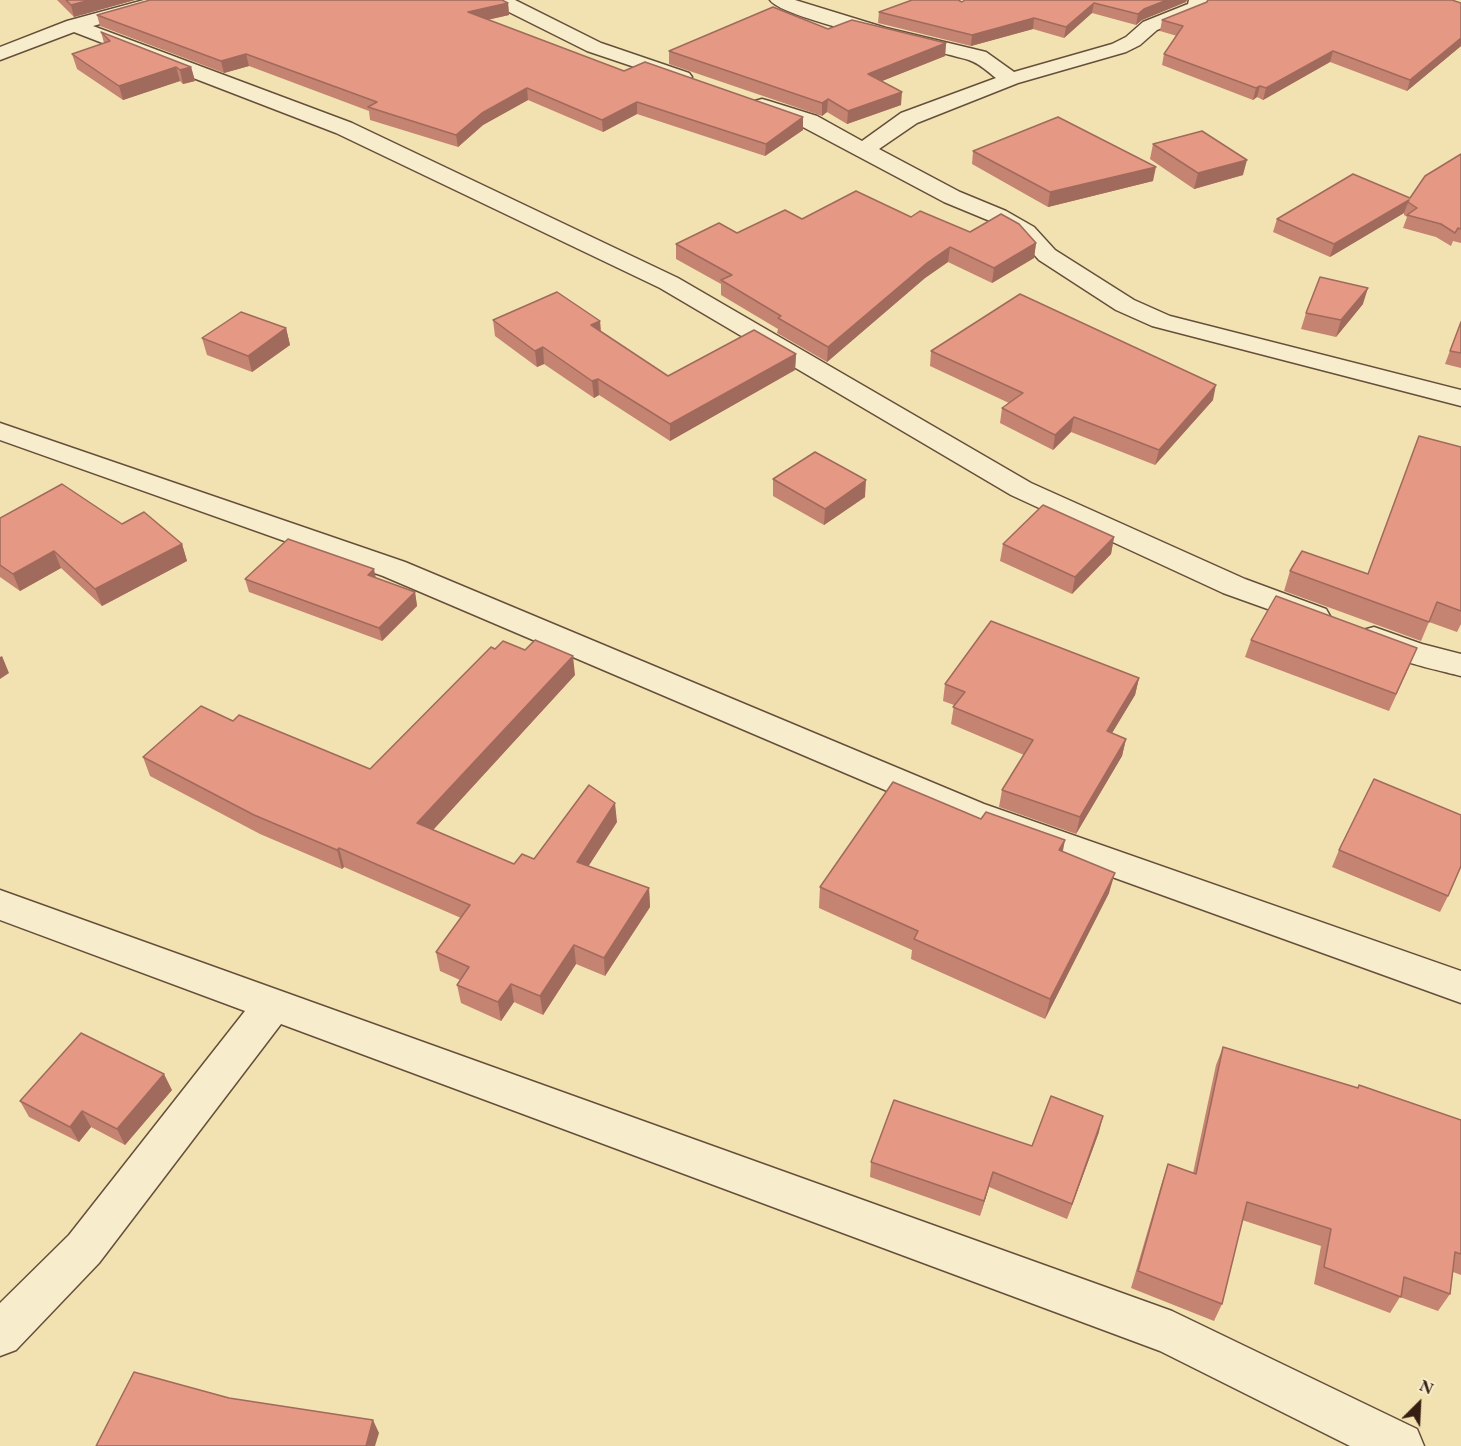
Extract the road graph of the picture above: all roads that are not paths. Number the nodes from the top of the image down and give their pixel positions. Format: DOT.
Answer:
graph roads {
  1 [pos="165,0"];
  2 [pos="500,0"];
  3 [pos="779,0"];
  4 [pos="1198,0"];
  5 [pos="74,25"];
  6 [pos="0,54"];
  7 [pos="1011,79"];
  8 [pos="696,82"];
  9 [pos="741,98"];
  10 [pos="862,151"];
  11 [pos="1461,398"];
  12 [pos="0,431"];
  13 [pos="1461,665"];
  14 [pos="0,905"];
  15 [pos="1461,987"];
  16 [pos="272,1005"];
  17 [pos="0,1334"];
  18 [pos="1400,1446"];
  1 -- 5 [label="street"];
  2 -- 8 [label="street"];
  3 -- 7 [label="street"];
  4 -- 7 [label="street"];
  5 -- 6 [label="street"];
  5 -- 13 [label="street"];
  7 -- 10 [label="street"];
  9 -- 10 [label="street"];
  10 -- 11 [label="street"];
  12 -- 15 [label="street"];
  14 -- 16 [label="street"];
  16 -- 17 [label="street"];
  16 -- 18 [label="street"];
}
